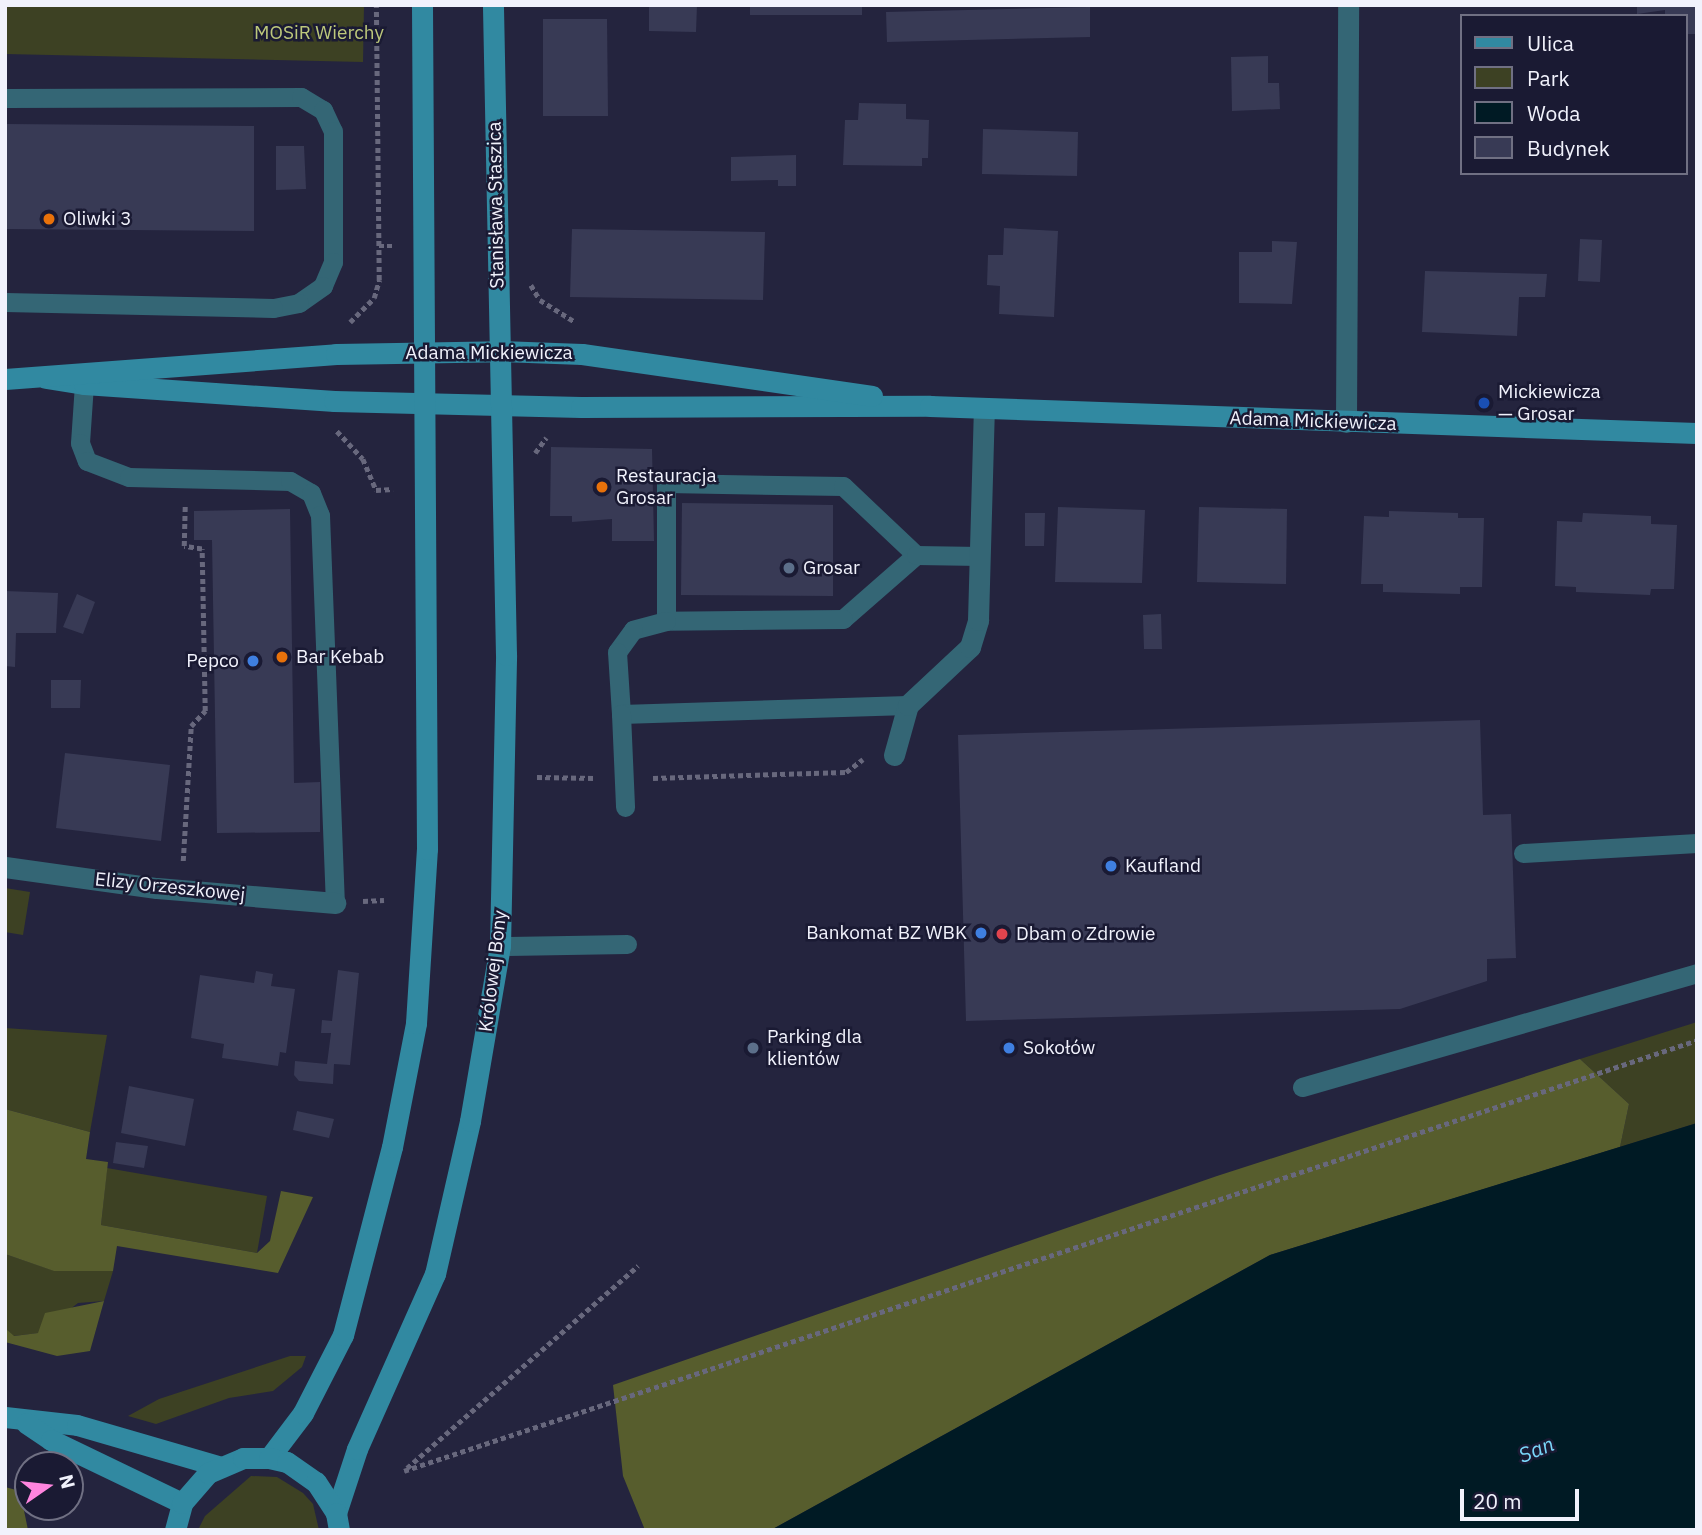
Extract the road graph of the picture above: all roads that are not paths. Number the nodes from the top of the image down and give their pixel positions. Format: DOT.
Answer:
graph roads {
  1 [pos="422,5"];
  2 [pos="493,5"];
  3 [pos="1348,5"];
  4 [pos="5,98"];
  5 [pos="5,303"];
  6 [pos="500,351"];
  7 [pos="423,352"];
  8 [pos="46,378"];
  9 [pos="5,379"];
  10 [pos="84,384"];
  11 [pos="423,404"];
  12 [pos="499,404"];
  13 [pos="930,406"];
  14 [pos="984,409"];
  15 [pos="1346,422"];
  16 [pos="1697,433"];
  17 [pos="916,555"];
  18 [pos="980,556"];
  19 [pos="666,621"];
  20 [pos="908,705"];
  21 [pos="621,714"];
  22 [pos="894,755"];
  23 [pos="625,807"];
  24 [pos="1697,843"];
  25 [pos="1523,853"];
  26 [pos="5,867"];
  27 [pos="335,903"];
  28 [pos="627,944"];
  29 [pos="500,946"];
  30 [pos="1697,973"];
  31 [pos="1301,1087"];
  32 [pos="5,1417"];
  33 [pos="26,1423"];
  34 [pos="269,1458"];
  35 [pos="218,1466"];
  36 [pos="182,1503"];
  37 [pos="337,1521"];
  38 [pos="176,1530"];
  1 -- 7 [label="main road"];
  2 -- 6 [label="main road, Stanisława Staszica"];
  3 -- 15 [label="street"];
  4 -- 5 [label="lane"];
  6 -- 7 [label="main road, Adama Mickiewicza"];
  6 -- 12 [label="main road, Stanisława Staszica"];
  6 -- 13 [label="main road, Adama Mickiewicza"];
  7 -- 8 [label="main road, Adama Mickiewicza"];
  7 -- 11 [label="main road"];
  8 -- 9 [label="main road, Adama Mickiewicza"];
  8 -- 10 [label="main road, Adama Mickiewicza"];
  10 -- 11 [label="main road, Adama Mickiewicza"];
  10 -- 27 [label="lane"];
  11 -- 12 [label="main road, Adama Mickiewicza"];
  11 -- 34 [label="main road"];
  12 -- 13 [label="main road, Adama Mickiewicza"];
  12 -- 29 [label="main road, Królowej Bony"];
  13 -- 14 [label="main road, Adama Mickiewicza"];
  14 -- 15 [label="main road, Adama Mickiewicza"];
  14 -- 18 [label="street"];
  15 -- 16 [label="main road, Adama Mickiewicza"];
  17 -- 18 [label="lane"];
  17 -- 19 [label="lane"];
  17 -- 19 [label="lane"];
  18 -- 20 [label="street"];
  19 -- 21 [label="lane"];
  20 -- 21 [label="lane"];
  20 -- 22 [label="street"];
  21 -- 23 [label="lane"];
  24 -- 25 [label="lane"];
  26 -- 27 [label="street, Elizy Orzeszkowej"];
  28 -- 29 [label="lane"];
  29 -- 37 [label="main road, Królowej Bony"];
  30 -- 31 [label="lane"];
  32 -- 33 [label="main road"];
  33 -- 35 [label="main road"];
  33 -- 36 [label="main road"];
  34 -- 35 [label="main road"];
  34 -- 37 [label="main road"];
  35 -- 36 [label="main road"];
  36 -- 38 [label="main road"];
}
